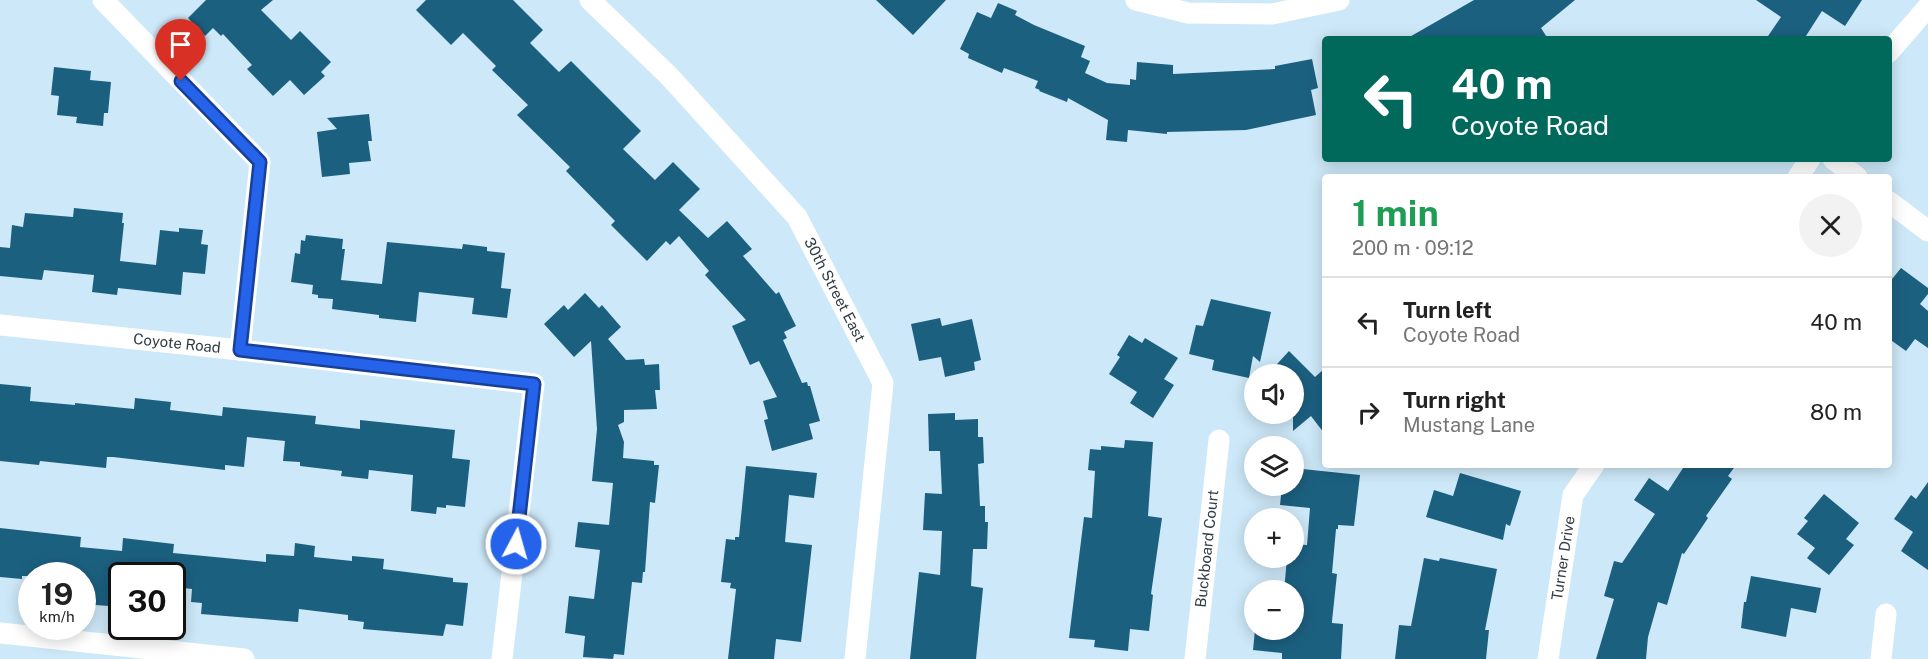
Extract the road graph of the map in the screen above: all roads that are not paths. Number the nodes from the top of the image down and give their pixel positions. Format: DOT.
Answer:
graph roads {
  1 [pos="102,0"];
  2 [pos="590,0"];
  3 [pos="1136,0"];
  4 [pos="1339,0"];
  5 [pos="1928,7"];
  6 [pos="1892,48"];
  7 [pos="1837,162"];
  8 [pos="1853,174"];
  9 [pos="1892,204"];
  10 [pos="1928,231"];
  11 [pos="0,325"];
  12 [pos="240,350"];
  13 [pos="1219,440"];
  14 [pos="1592,468"];
  15 [pos="1887,614"];
  16 [pos="0,633"];
  17 [pos="244,659"];
  18 [pos="502,659"];
  19 [pos="855,659"];
  20 [pos="1195,659"];
  21 [pos="1548,659"];
  22 [pos="1881,659"];
  1 -- 12 [label="street"];
  2 -- 19 [label="street, 30th Street East"];
  3 -- 4 [label="street"];
  5 -- 6 [label="street"];
  7 -- 8 [label="street"];
  9 -- 10 [label="street"];
  11 -- 12 [label="street, Coyote Road"];
  12 -- 18 [label="street, Coyote Road"];
  13 -- 20 [label="street, Buckboard Court"];
  14 -- 21 [label="street, Turner Drive"];
  15 -- 22 [label="street"];
  16 -- 17 [label="street"];
}
